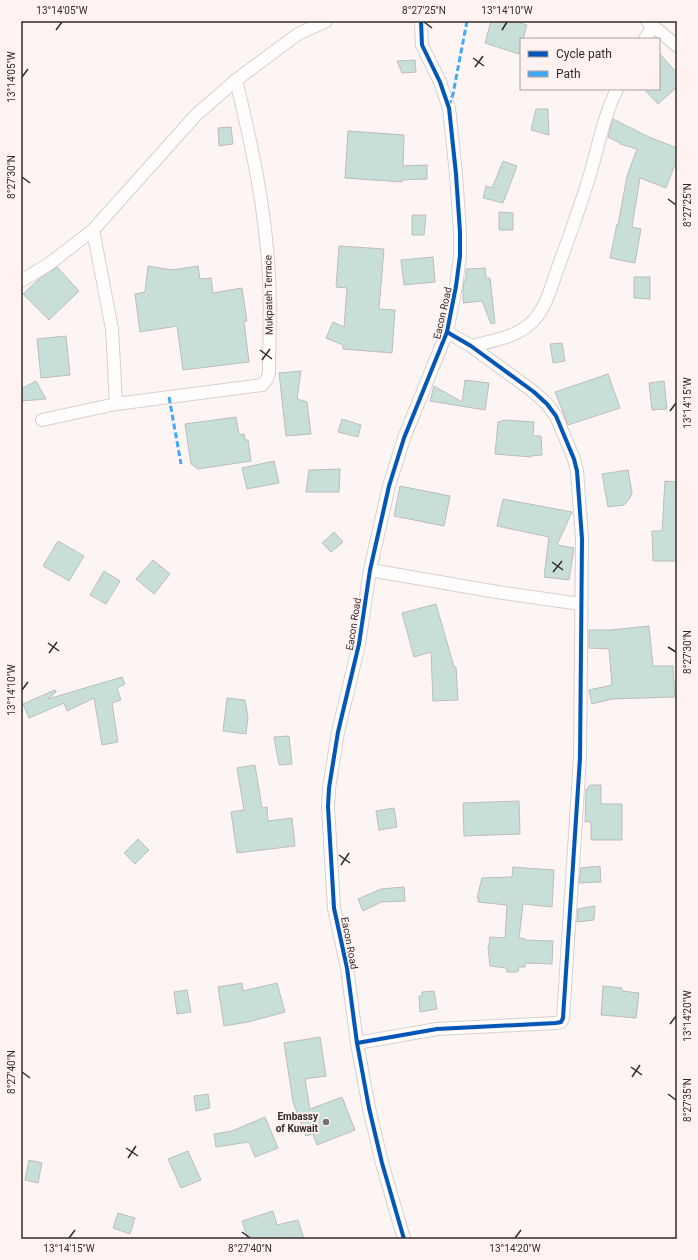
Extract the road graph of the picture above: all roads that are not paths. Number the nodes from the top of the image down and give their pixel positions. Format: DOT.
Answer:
graph roads {
  1 [pos="326,21"];
  2 [pos="421,21"];
  3 [pos="650,24"];
  4 [pos="646,38"];
  5 [pos="677,46"];
  6 [pos="236,80"];
  7 [pos="617,90"];
  8 [pos="93,230"];
  9 [pos="21,281"];
  10 [pos="447,332"];
  11 [pos="471,346"];
  12 [pos="116,404"];
  13 [pos="42,420"];
  14 [pos="370,570"];
  15 [pos="581,604"];
  16 [pos="357,1043"];
  17 [pos="401,1237"];
  1 -- 6 [label="street"];
  2 -- 10 [label="street, Eacon Road"];
  3 -- 4 [label="street"];
  3 -- 5 [label="street"];
  6 -- 8 [label="street"];
  6 -- 12 [label="street, Mukpateh Terrace"];
  7 -- 11 [label="street"];
  8 -- 9 [label="street"];
  8 -- 12 [label="street"];
  10 -- 11 [label="street"];
  10 -- 14 [label="street, Eacon Road"];
  11 -- 15 [label="street"];
  12 -- 13 [label="street, Mukpateh Terrace"];
  14 -- 15 [label="street"];
  14 -- 16 [label="street, Eacon Road"];
  15 -- 16 [label="street"];
  16 -- 17 [label="street, Eacon Road"];
}
